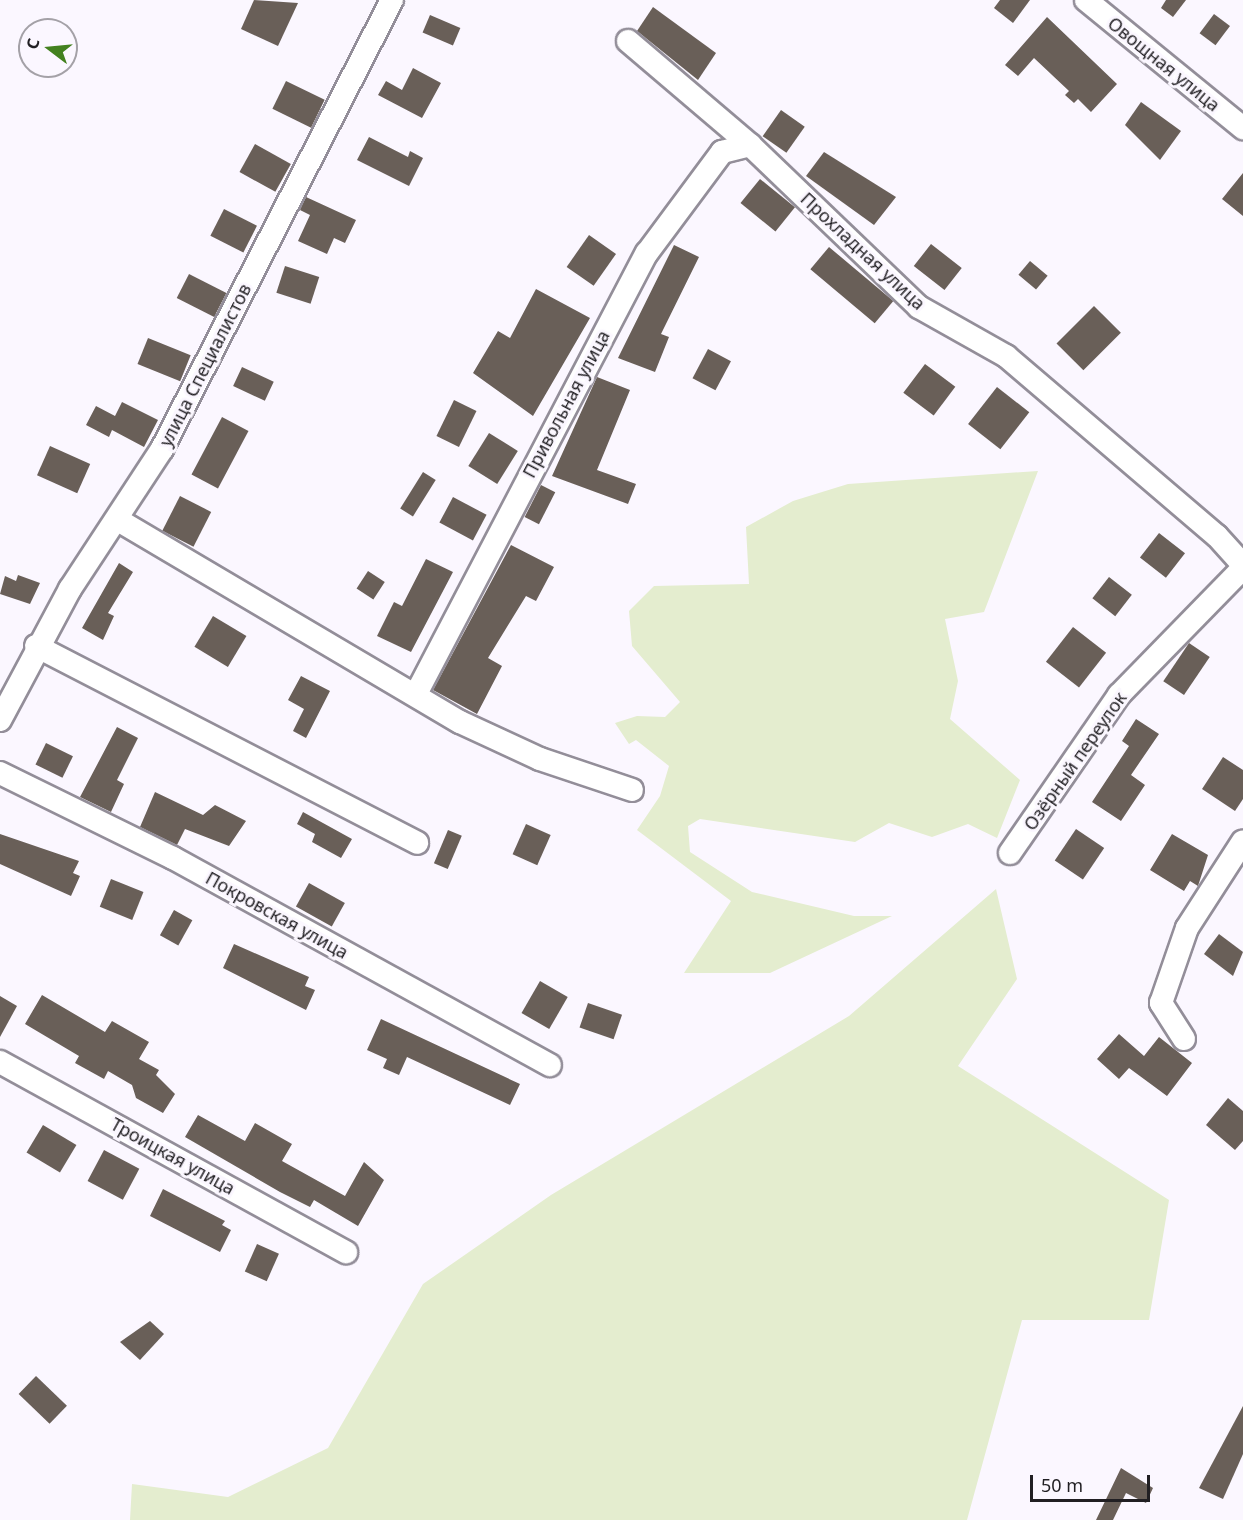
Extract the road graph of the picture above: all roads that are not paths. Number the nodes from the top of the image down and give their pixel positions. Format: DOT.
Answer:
graph roads {
  1 [pos="392,0"];
  2 [pos="1086,0"];
  3 [pos="628,42"];
  4 [pos="1243,128"];
  5 [pos="750,145"];
  6 [pos="118,520"];
  7 [pos="1243,567"];
  8 [pos="36,646"];
  9 [pos="416,694"];
  10 [pos="0,720"];
  11 [pos="0,773"];
  12 [pos="632,790"];
  13 [pos="1243,841"];
  14 [pos="417,843"];
  15 [pos="1010,853"];
  16 [pos="1184,1039"];
  17 [pos="0,1062"];
  18 [pos="550,1065"];
  19 [pos="346,1252"];
  1 -- 6 [label="street, улица Специалистов"];
  2 -- 4 [label="street, Овощная улица"];
  3 -- 5 [label="street, Прохладная улица"];
  5 -- 7 [label="street, Прохладная улица"];
  5 -- 9 [label="street, Привольная улица"];
  6 -- 8 [label="street, улица Специалистов"];
  6 -- 9 [label="street"];
  7 -- 15 [label="street, Озёрный переулок"];
  8 -- 10 [label="street, улица Специалистов"];
  8 -- 14 [label="street"];
  9 -- 12 [label="street"];
  11 -- 18 [label="street, Покровская улица"];
  13 -- 16 [label="street"];
  17 -- 19 [label="street, Троицкая улица"];
}
